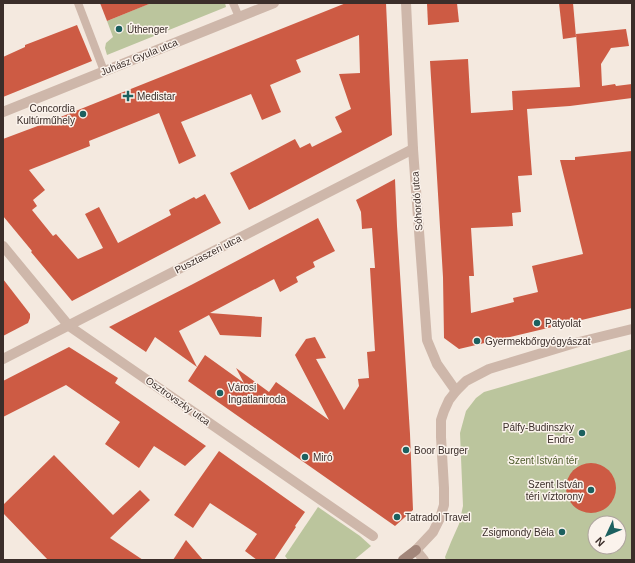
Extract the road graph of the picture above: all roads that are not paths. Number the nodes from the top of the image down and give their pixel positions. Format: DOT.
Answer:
graph roads {
  1 [pos="78,3"];
  2 [pos="233,3"];
  3 [pos="274,3"];
  4 [pos="406,3"];
  5 [pos="238,17"];
  6 [pos="104,71"];
  7 [pos="3,112"];
  8 [pos="414,149"];
  9 [pos="3,246"];
  10 [pos="69,326"];
  11 [pos="632,329"];
  12 [pos="3,359"];
  13 [pos="456,390"];
  14 [pos="373,536"];
  15 [pos="416,550"];
  16 [pos="404,560"];
  17 [pos="424,560"];
  1 -- 6 [label="lane"];
  2 -- 5 [label="lane"];
  3 -- 5 [label="street, Juhász Gyula utca"];
  4 -- 8 [label="street, Sóhordó utca"];
  5 -- 6 [label="street, Juhász Gyula utca"];
  6 -- 7 [label="street, Juhász Gyula utca"];
  8 -- 10 [label="street, Pusztaszeri utca"];
  8 -- 13 [label="street, Sóhordó utca"];
  9 -- 10 [label="street, Osztrovszky utca"];
  10 -- 12 [label="street, Pusztaszeri utca"];
  10 -- 14 [label="street, Osztrovszky utca"];
  11 -- 13 [label="street"];
  13 -- 15 [label="street"];
  15 -- 16 [label="street"];
  15 -- 17 [label="street"];
}
